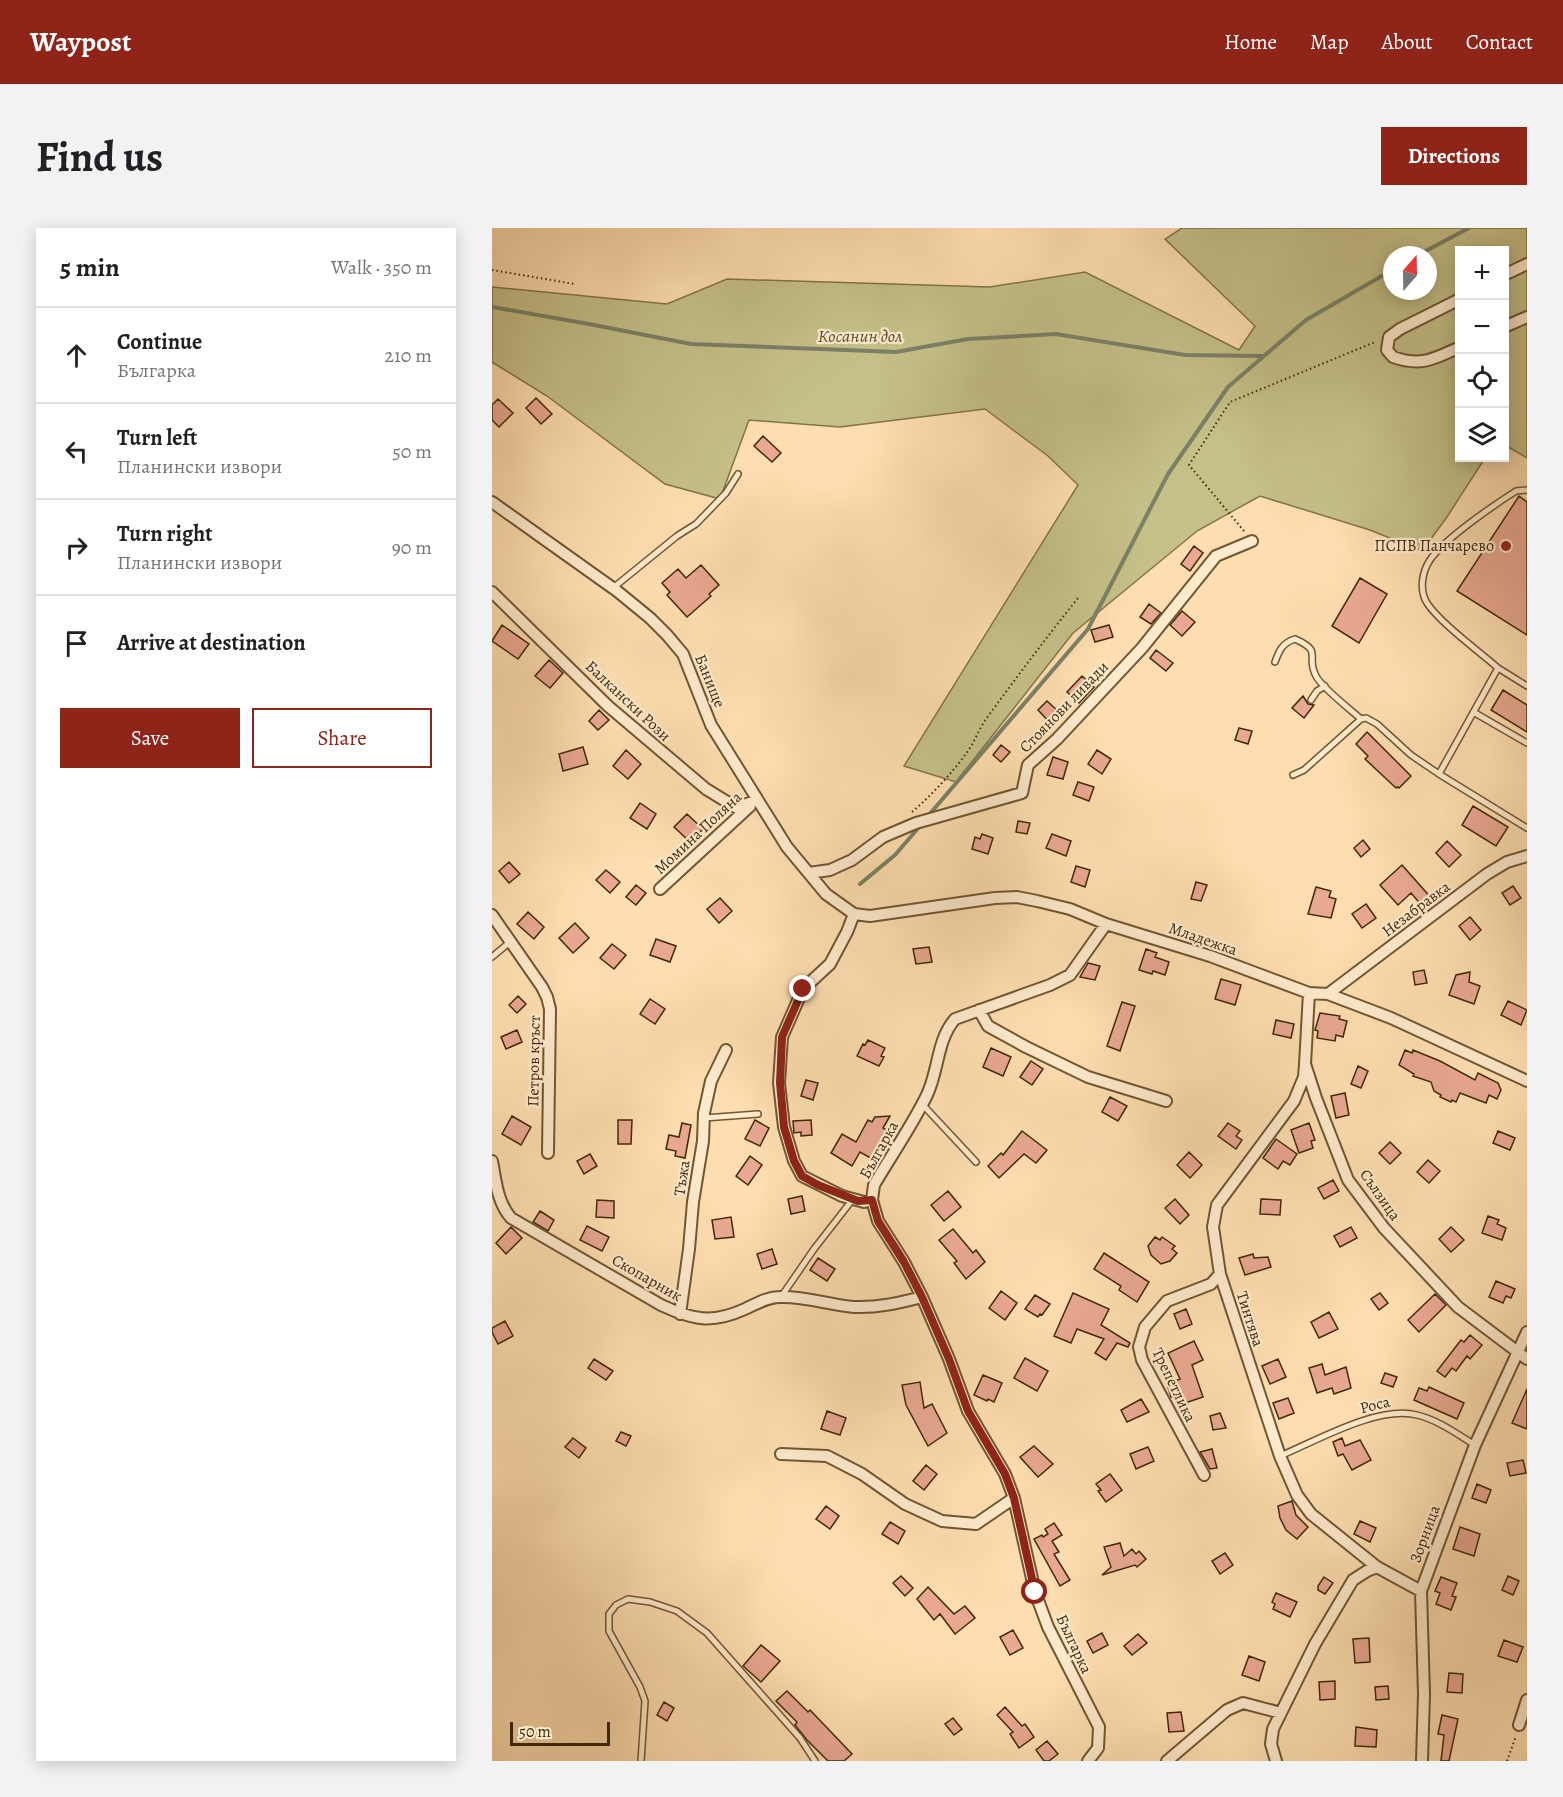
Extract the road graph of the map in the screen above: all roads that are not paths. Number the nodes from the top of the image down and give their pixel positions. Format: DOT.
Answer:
graph roads {
  1 [pos="1527,264"];
  2 [pos="1509,273"];
  3 [pos="1455,302"];
  4 [pos="1527,317"];
  5 [pos="1509,325"];
  6 [pos="1455,349"];
  7 [pos="738,474"];
  8 [pos="1527,490"];
  9 [pos="493,506"];
  10 [pos="1252,541"];
  11 [pos="613,588"];
  12 [pos="492,592"];
  13 [pos="1275,662"];
  14 [pos="1498,668"];
  15 [pos="1527,686"];
  16 [pos="1325,687"];
  17 [pos="1311,700"];
  18 [pos="1475,712"];
  19 [pos="1361,719"];
  20 [pos="1527,743"];
  21 [pos="1439,774"];
  22 [pos="1293,775"];
  23 [pos="757,800"];
  24 [pos="1527,828"];
  25 [pos="1527,856"];
  26 [pos="809,873"];
  27 [pos="660,889"];
  28 [pos="854,914"];
  29 [pos="492,915"];
  30 [pos="1106,924"];
  31 [pos="510,942"];
  32 [pos="492,957"];
  33 [pos="1309,993"];
  34 [pos="1328,994"];
  35 [pos="979,1010"];
  36 [pos="726,1050"];
  37 [pos="1305,1064"];
  38 [pos="1527,1081"];
  39 [pos="1166,1101"];
  40 [pos="922,1104"];
  41 [pos="758,1114"];
  42 [pos="704,1118"];
  43 [pos="548,1153"];
  44 [pos="492,1161"];
  45 [pos="976,1162"];
  46 [pos="853,1199"];
  47 [pos="872,1200"];
  48 [pos="1220,1274"];
  49 [pos="781,1297"];
  50 [pos="922,1297"];
  51 [pos="680,1314"];
  52 [pos="1527,1332"];
  53 [pos="1523,1356"];
  54 [pos="1475,1445"];
  55 [pos="781,1454"];
  56 [pos="1280,1456"];
  57 [pos="1204,1475"];
  58 [pos="1014,1498"];
  59 [pos="1377,1567"];
  60 [pos="1421,1591"];
  61 [pos="1527,1700"];
  62 [pos="1281,1713"];
  63 [pos="1519,1725"];
  64 [pos="641,1761"];
  65 [pos="815,1761"];
  66 [pos="1088,1761"];
  67 [pos="1167,1761"];
  68 [pos="1276,1761"];
  69 [pos="1422,1761"];
  1 -- 2 [label="street"];
  3 -- 6 [label="street"];
  4 -- 5 [label="street"];
  7 -- 11 [label="lane"];
  8 -- 14 [label="lane"];
  9 -- 11 [label="street, Банище"];
  10 -- 26 [label="street, Стоянови ливади"];
  11 -- 23 [label="street, Банище"];
  12 -- 23 [label="street, Балкански Рози"];
  13 -- 16 [label="lane"];
  14 -- 15 [label="lane"];
  14 -- 18 [label="lane"];
  16 -- 17 [label="lane"];
  16 -- 19 [label="lane"];
  18 -- 20 [label="lane"];
  18 -- 21 [label="lane"];
  19 -- 21 [label="lane"];
  19 -- 22 [label="lane"];
  21 -- 24 [label="lane"];
  23 -- 26 [label="street, Банище"];
  23 -- 27 [label="street, Момина Поляна"];
  25 -- 34 [label="street, Незабравка"];
  26 -- 28 [label="street, Банище"];
  28 -- 30 [label="street, Младежка"];
  28 -- 46 [label="street"];
  29 -- 31 [label="street, Петров кръст"];
  30 -- 33 [label="street, Младежка"];
  30 -- 35 [label="street, Българка"];
  31 -- 32 [label="lane"];
  31 -- 43 [label="street, Петров кръст"];
  33 -- 34 [label="street, Младежка"];
  33 -- 37 [label="street, Сълзица"];
  34 -- 38 [label="street, Младежка"];
  35 -- 39 [label="street"];
  35 -- 40 [label="street, Българка"];
  36 -- 42 [label="street, Тъжа"];
  37 -- 48 [label="street, Тинтява"];
  37 -- 53 [label="street, Сълзица"];
  40 -- 45 [label="lane"];
  40 -- 47 [label="street, Българка"];
  41 -- 42 [label="lane"];
  42 -- 51 [label="street, Тъжа"];
  44 -- 51 [label="street, Скопарник"];
  46 -- 47 [label="street"];
  46 -- 49 [label="lane"];
  47 -- 50 [label="street, Българка"];
  48 -- 56 [label="street, Тинтява"];
  48 -- 57 [label="street, Трепетлика"];
  49 -- 50 [label="street"];
  49 -- 51 [label="street, Скопарник"];
  50 -- 58 [label="street, Българка"];
  52 -- 53 [label="street, Зорница"];
  53 -- 54 [label="street, Зорница"];
  54 -- 56 [label="lane, Роса"];
  54 -- 60 [label="street, Зорница"];
  55 -- 58 [label="street"];
  56 -- 59 [label="street, Тинтява"];
  58 -- 66 [label="street, Българка"];
  59 -- 60 [label="street, Тинтява"];
  59 -- 62 [label="street"];
  60 -- 69 [label="street, Зорница"];
  61 -- 63 [label="street"];
  62 -- 67 [label="street"];
  62 -- 68 [label="street"];
  64 -- 65 [label="lane"];
}
